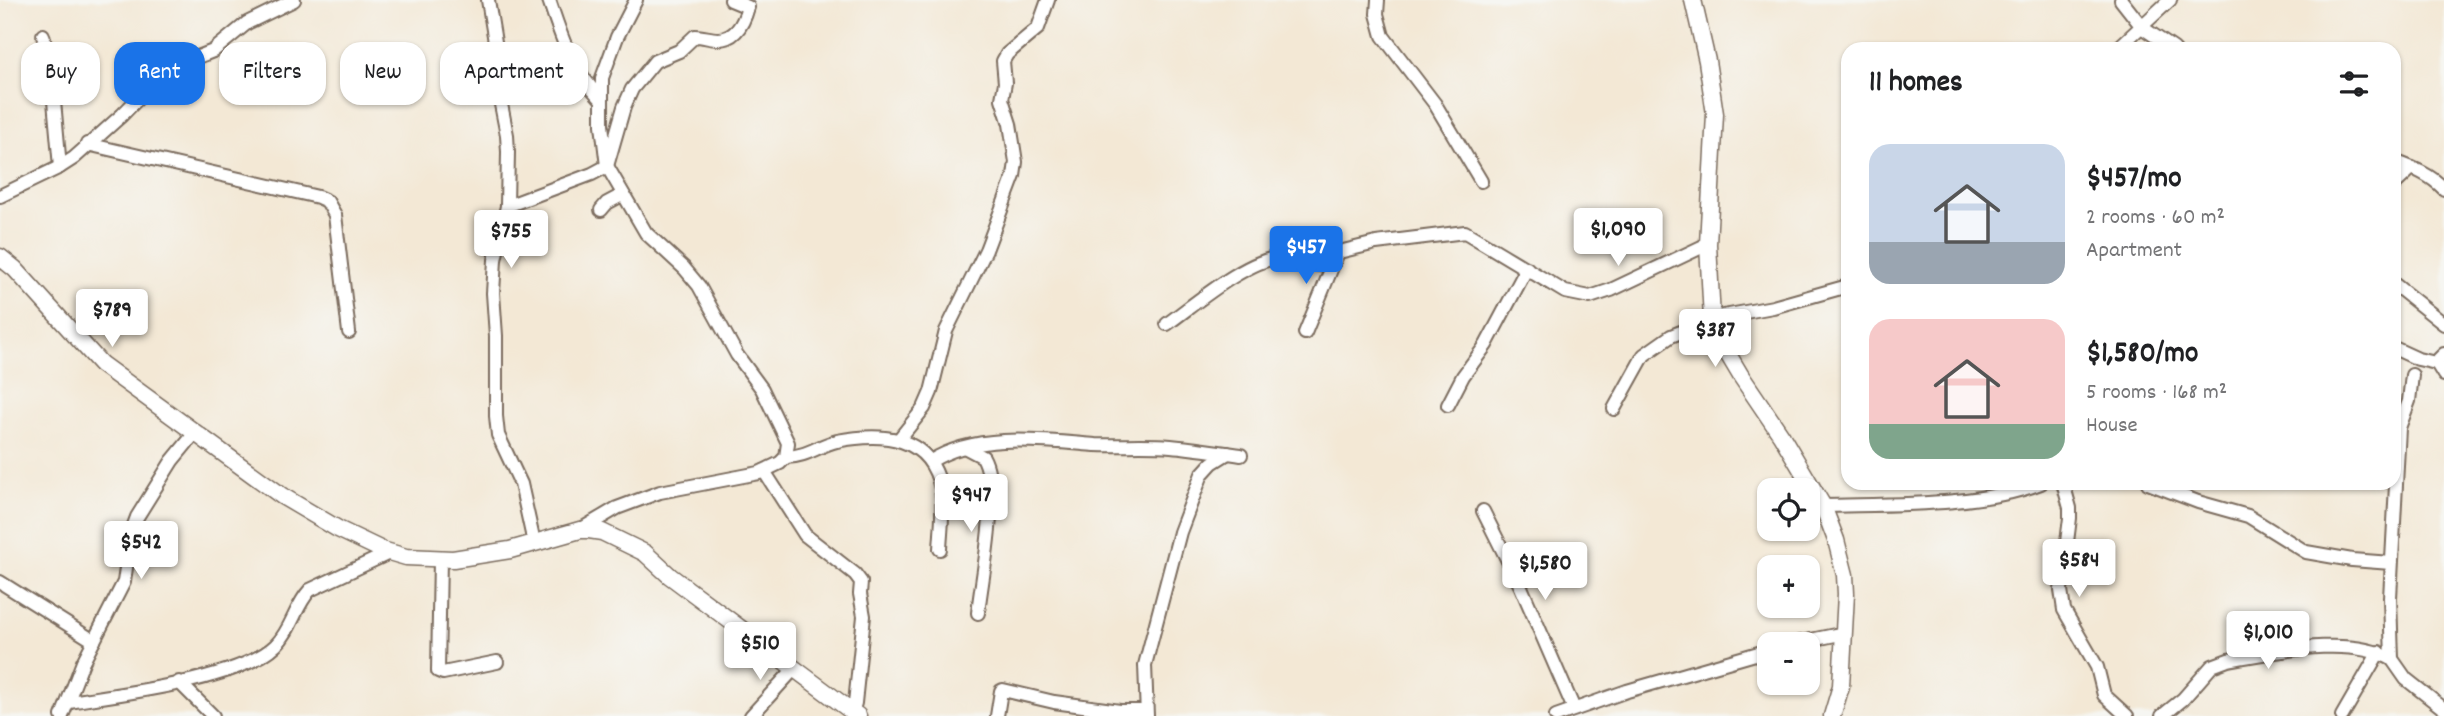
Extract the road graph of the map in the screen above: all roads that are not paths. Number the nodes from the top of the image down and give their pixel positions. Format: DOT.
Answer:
graph roads {
  1 [pos="294,0"];
  2 [pos="488,0"];
  3 [pos="549,0"];
  4 [pos="636,0"];
  5 [pos="731,0"];
  6 [pos="1048,0"];
  7 [pos="1378,0"];
  8 [pos="1693,0"];
  9 [pos="2121,0"];
  10 [pos="2170,0"];
  11 [pos="2143,27"];
  12 [pos="43,35"];
  13 [pos="2125,42"];
  14 [pos="2164,42"];
  15 [pos="601,99"];
  16 [pos="87,144"];
  17 [pos="2401,163"];
  18 [pos="607,166"];
  19 [pos="61,167"];
  20 [pos="2412,167"];
  21 [pos="2401,178"];
  22 [pos="2441,180"];
  23 [pos="1481,181"];
  24 [pos="622,195"];
  25 [pos="0,196"];
  26 [pos="507,206"];
  27 [pos="601,209"];
  28 [pos="1708,244"];
  29 [pos="1339,252"];
  30 [pos="0,257"];
  31 [pos="1527,268"];
  32 [pos="1841,288"];
  33 [pos="2401,290"];
  34 [pos="1712,319"];
  35 [pos="1167,324"];
  36 [pos="2444,324"];
  37 [pos="349,332"];
  38 [pos="1305,333"];
  39 [pos="2401,351"];
  40 [pos="2440,358"];
  41 [pos="2412,374"];
  42 [pos="2444,375"];
  43 [pos="1448,405"];
  44 [pos="1614,409"];
  45 [pos="2401,423"];
  46 [pos="195,433"];
  47 [pos="900,438"];
  48 [pos="965,448"];
  49 [pos="1228,453"];
  50 [pos="1241,455"];
  51 [pos="786,457"];
  52 [pos="931,461"];
  53 [pos="764,471"];
  54 [pos="2020,490"];
  55 [pos="2065,490"];
  56 [pos="2167,490"];
  57 [pos="2395,490"];
  58 [pos="1823,506"];
  59 [pos="1483,512"];
  60 [pos="580,530"];
  61 [pos="534,543"];
  62 [pos="940,549"];
  63 [pos="389,553"];
  64 [pos="440,559"];
  65 [pos="2391,564"];
  66 [pos="0,582"];
  67 [pos="978,613"];
  68 [pos="1845,633"];
  69 [pos="1820,638"];
  70 [pos="94,641"];
  71 [pos="2379,652"];
  72 [pos="1757,653"];
  73 [pos="2392,659"];
  74 [pos="497,662"];
  75 [pos="793,670"];
  76 [pos="179,682"];
  77 [pos="69,702"];
  78 [pos="1574,709"];
  79 [pos="2444,709"];
  80 [pos="855,714"];
  81 [pos="1146,714"];
  82 [pos="62,716"];
  83 [pos="213,716"];
  84 [pos="751,716"];
  85 [pos="997,716"];
  86 [pos="1559,716"];
  87 [pos="1832,716"];
  88 [pos="2127,716"];
  89 [pos="2162,716"];
  90 [pos="2342,716"];
  1 -- 16 [label="street"];
  2 -- 26 [label="street"];
  3 -- 15 [label="street"];
  4 -- 15 [label="street"];
  5 -- 18 [label="street"];
  6 -- 47 [label="street"];
  7 -- 23 [label="street"];
  8 -- 28 [label="street"];
  9 -- 11 [label="street"];
  10 -- 11 [label="street"];
  11 -- 13 [label="street"];
  11 -- 14 [label="street"];
  12 -- 19 [label="street"];
  15 -- 18 [label="street"];
  16 -- 19 [label="street"];
  16 -- 37 [label="street"];
  17 -- 20 [label="street"];
  18 -- 24 [label="street"];
  18 -- 26 [label="street"];
  19 -- 25 [label="street"];
  20 -- 21 [label="street"];
  20 -- 22 [label="street"];
  24 -- 27 [label="street"];
  24 -- 51 [label="street"];
  26 -- 61 [label="street"];
  28 -- 31 [label="street"];
  28 -- 34 [label="street"];
  29 -- 31 [label="street"];
  29 -- 35 [label="street"];
  29 -- 38 [label="street"];
  30 -- 46 [label="street"];
  31 -- 43 [label="street"];
  32 -- 34 [label="street"];
  33 -- 36 [label="street"];
  34 -- 44 [label="street"];
  34 -- 58 [label="street"];
  39 -- 40 [label="street"];
  40 -- 42 [label="street"];
  41 -- 45 [label="street"];
  46 -- 63 [label="street"];
  46 -- 70 [label="street"];
  47 -- 51 [label="street"];
  47 -- 52 [label="street"];
  48 -- 49 [label="street"];
  48 -- 52 [label="street"];
  48 -- 67 [label="street"];
  49 -- 50 [label="street"];
  49 -- 81 [label="street"];
  51 -- 53 [label="street"];
  52 -- 62 [label="street"];
  53 -- 60 [label="street"];
  53 -- 80 [label="street"];
  54 -- 58 [label="street"];
  55 -- 88 [label="street"];
  56 -- 65 [label="street"];
  57 -- 65 [label="street"];
  58 -- 68 [label="street"];
  59 -- 78 [label="street"];
  60 -- 61 [label="street"];
  60 -- 75 [label="street"];
  61 -- 64 [label="street"];
  63 -- 64 [label="street"];
  63 -- 76 [label="street"];
  64 -- 74 [label="street"];
  65 -- 73 [label="street"];
  66 -- 70 [label="street"];
  68 -- 69 [label="street"];
  68 -- 87 [label="street"];
  70 -- 77 [label="street"];
  71 -- 73 [label="street"];
  71 -- 89 [label="street"];
  71 -- 90 [label="street"];
  72 -- 78 [label="street"];
  73 -- 79 [label="street"];
  75 -- 80 [label="street"];
  75 -- 84 [label="street"];
  76 -- 77 [label="street"];
  76 -- 83 [label="street"];
  77 -- 82 [label="street"];
  78 -- 86 [label="street"];
  81 -- 85 [label="street"];
}
